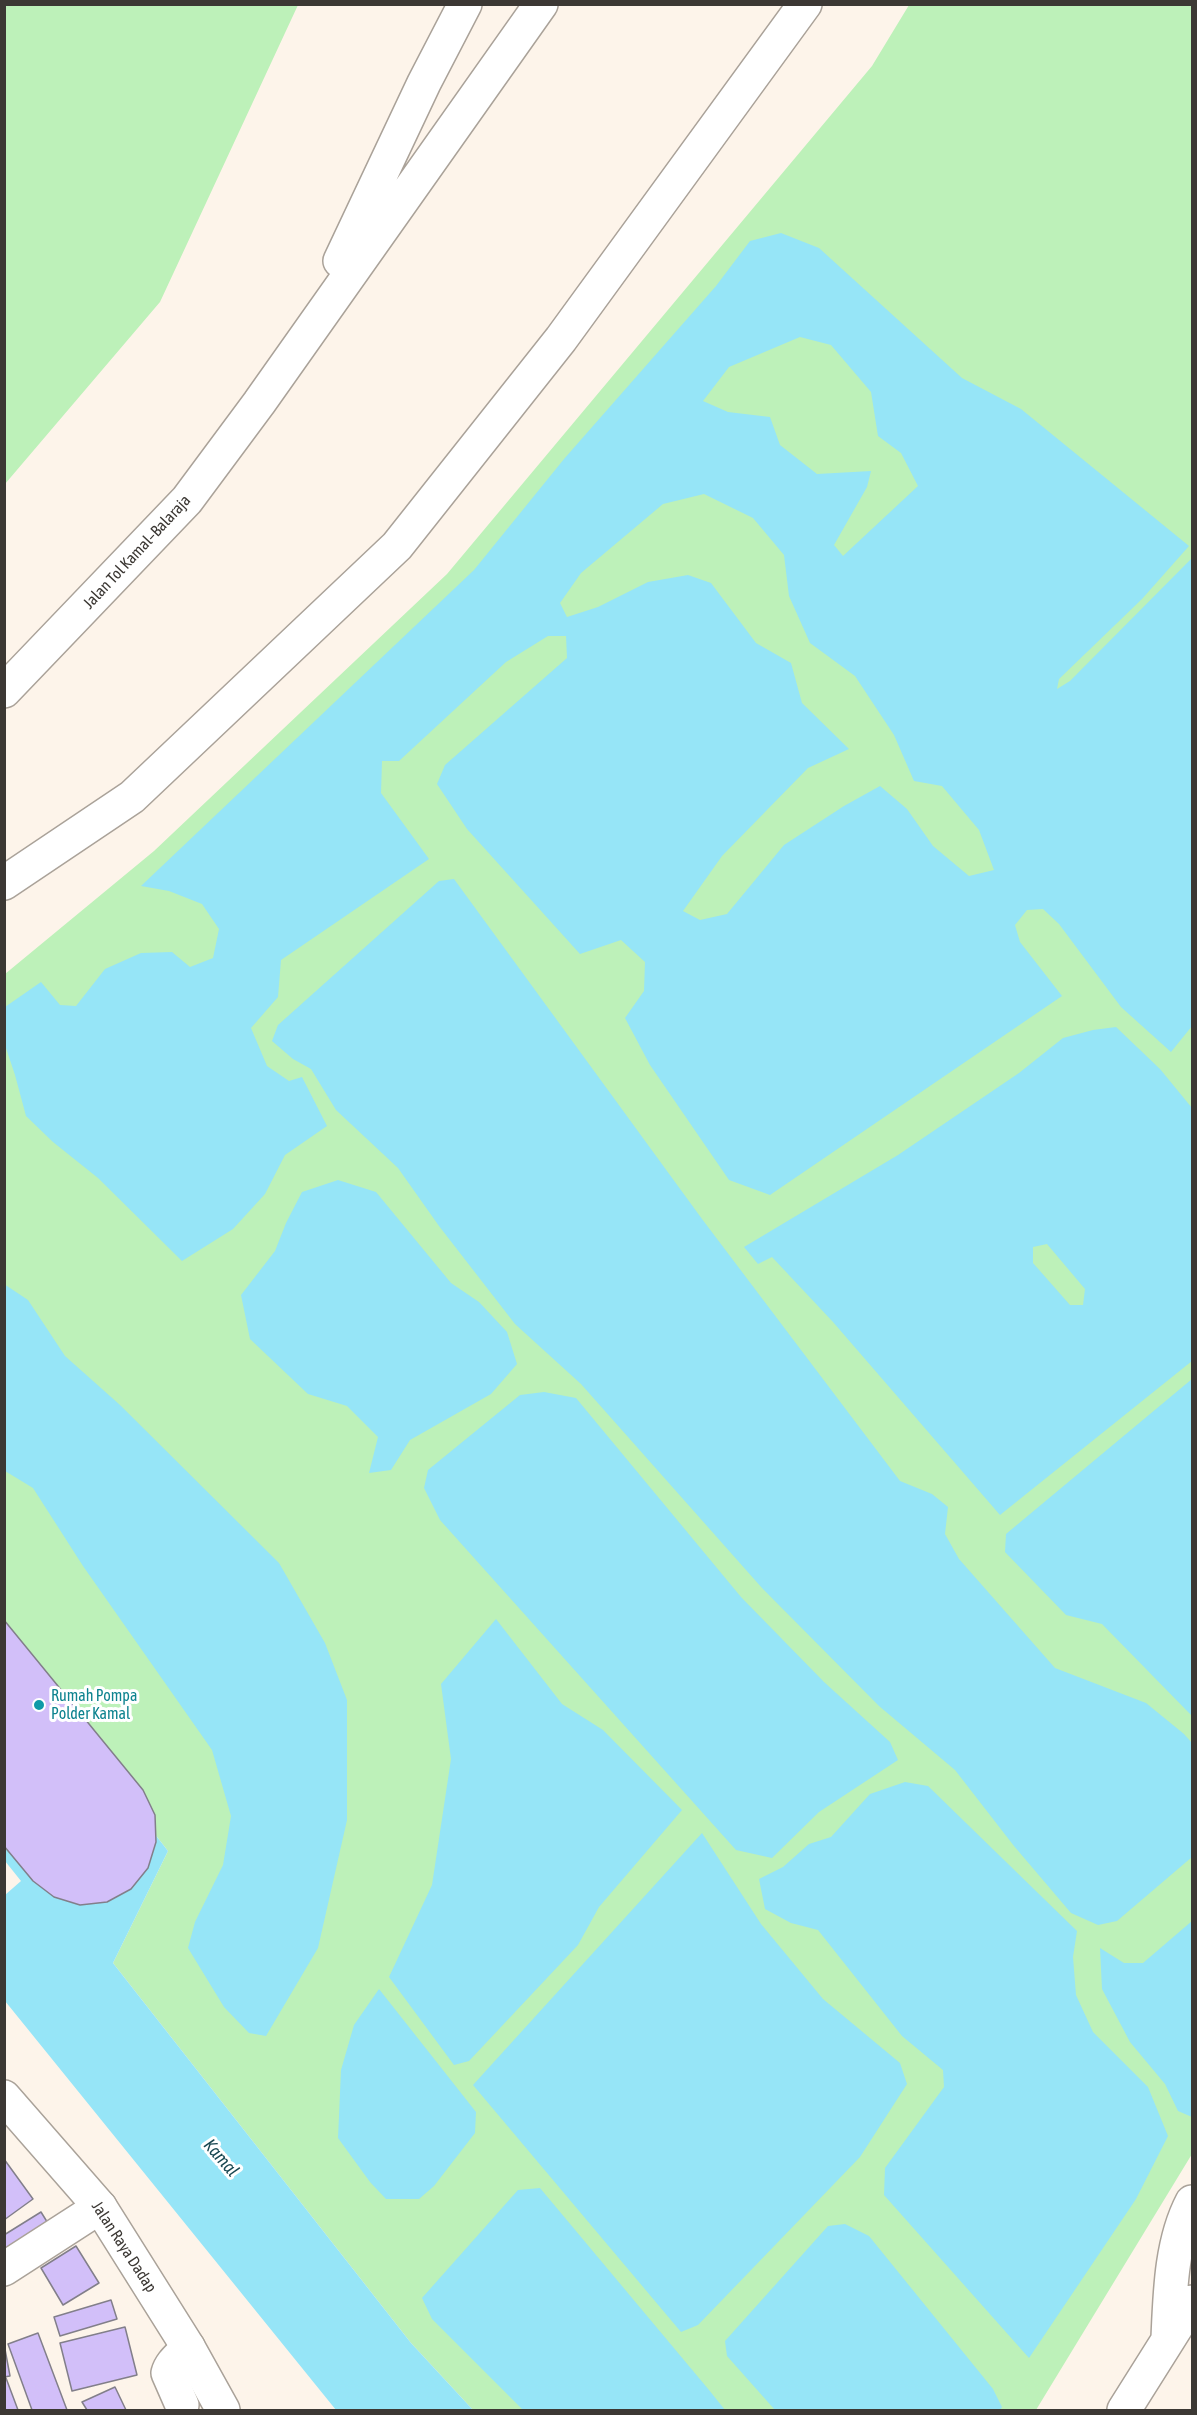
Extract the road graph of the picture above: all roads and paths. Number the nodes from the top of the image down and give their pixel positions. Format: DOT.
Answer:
graph roads {
  1 [pos="465,4"];
  2 [pos="541,4"];
  3 [pos="805,4"];
  4 [pos="259,404"];
  5 [pos="4,691"];
  6 [pos="4,883"];
  7 [pos="4,2097"];
  8 [pos="1192,2202"];
  9 [pos="100,2207"];
  10 [pos="4,2269"];
  11 [pos="1192,2302"];
  12 [pos="1168,2338"];
  13 [pos="188,2347"];
  14 [pos="182,2405"];
  15 [pos="223,2410"];
  16 [pos="1124,2410"];
  1 -- 4 [label="main road"];
  2 -- 4 [label="main road"];
  3 -- 6 [label="main road"];
  4 -- 5 [label="main road, Jalan Tol Kamal–Balaraja"];
  7 -- 9 [label="main road, Jalan Raya Dadap"];
  8 -- 12 [label="main road"];
  9 -- 10 [label="main road"];
  9 -- 13 [label="main road, Jalan Raya Dadap"];
  11 -- 12 [label="main road"];
  12 -- 16 [label="main road"];
  13 -- 14 [label="main road"];
  13 -- 15 [label="main road, Jalan Raya Dadap"];
}
